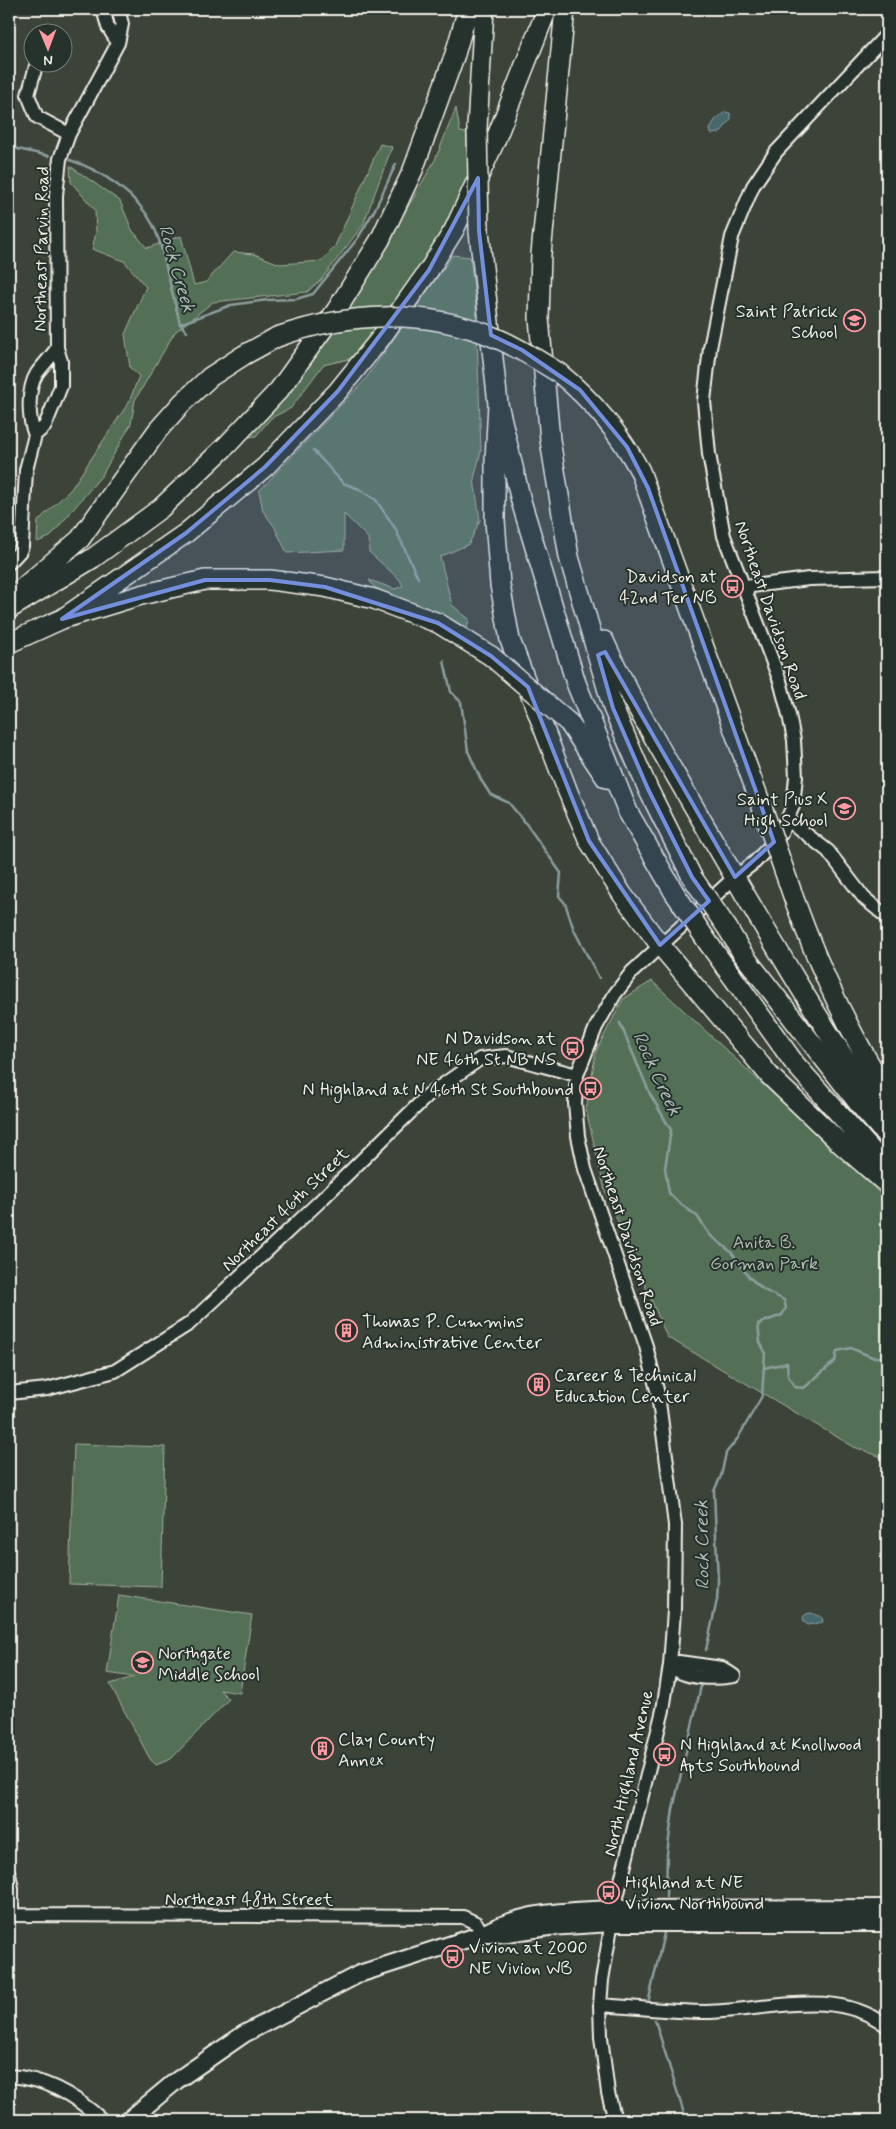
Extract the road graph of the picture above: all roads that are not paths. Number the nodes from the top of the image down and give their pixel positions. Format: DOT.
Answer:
graph roads {
  1 [pos="103,9"];
  2 [pos="118,9"];
  3 [pos="468,9"];
  4 [pos="484,9"];
  5 [pos="547,9"];
  6 [pos="565,9"];
  7 [pos="887,34"];
  8 [pos="118,43"];
  9 [pos="34,72"];
  10 [pos="69,134"];
  11 [pos="58,348"];
  12 [pos="498,404"];
  13 [pos="35,435"];
  14 [pos="569,557"];
  15 [pos="9,563"];
  16 [pos="887,577"];
  17 [pos="744,586"];
  18 [pos="9,597"];
  19 [pos="9,609"];
  20 [pos="62,619"];
  21 [pos="9,643"];
  22 [pos="628,812"];
  23 [pos="788,820"];
  24 [pos="735,877"];
  25 [pos="887,917"];
  26 [pos="660,945"];
  27 [pos="577,1075"];
  28 [pos="887,1093"];
  29 [pos="887,1122"];
  30 [pos="887,1136"];
  31 [pos="887,1168"];
  32 [pos="887,1184"];
  33 [pos="9,1393"];
  34 [pos="664,1431"];
  35 [pos="9,1874"];
  36 [pos="887,1908"];
  37 [pos="10,1915"];
  38 [pos="613,1916"];
  39 [pos="887,1923"];
  40 [pos="483,1934"];
  41 [pos="600,2005"];
  42 [pos="887,2026"];
  43 [pos="9,2076"];
  44 [pos="102,2120"];
  45 [pos="129,2120"];
  46 [pos="615,2120"];
  1 -- 8 [label="street"];
  2 -- 8 [label="street, Northeast Parvin Road"];
  3 -- 19 [label="highway"];
  4 -- 12 [label="highway, bridge"];
  5 -- 20 [label="highway"];
  6 -- 14 [label="highway"];
  7 -- 17 [label="street, Northeast Davidson Road"];
  8 -- 10 [label="street, Northeast Parvin Road"];
  9 -- 10 [label="street"];
  10 -- 11 [label="street, Northeast Parvin Road"];
  11 -- 13 [label="street, Northeast Parvin Road"];
  11 -- 13 [label="street, Northeast Parvin Road"];
  12 -- 22 [label="highway"];
  12 -- 26 [label="highway"];
  13 -- 15 [label="street, Northeast Parvin Road"];
  14 -- 24 [label="highway"];
  14 -- 30 [label="highway, bridge"];
  16 -- 17 [label="street"];
  17 -- 23 [label="street, Northeast Davidson Road"];
  18 -- 28 [label="highway, bridge"];
  20 -- 21 [label="highway"];
  20 -- 22 [label="highway, bridge"];
  22 -- 31 [label="highway, bridge"];
  23 -- 24 [label="street, Northeast Davidson Road"];
  23 -- 25 [label="street"];
  24 -- 26 [label="street, Northeast Davidson Road"];
  24 -- 29 [label="highway"];
  26 -- 27 [label="street, Northeast Davidson Road"];
  26 -- 32 [label="highway"];
  27 -- 33 [label="street, Northeast 46th Street"];
  27 -- 34 [label="street, Northeast Davidson Road"];
  34 -- 38 [label="street, North Highland Avenue"];
  35 -- 37 [label="street"];
  36 -- 38 [label="main road"];
  37 -- 40 [label="street, Northeast 48th Street"];
  38 -- 39 [label="main road"];
  38 -- 40 [label="main road"];
  38 -- 41 [label="street, North Highland Avenue"];
  40 -- 45 [label="main road"];
  41 -- 42 [label="street"];
  41 -- 46 [label="street, North Highland Avenue"];
  43 -- 44 [label="street"];
}
